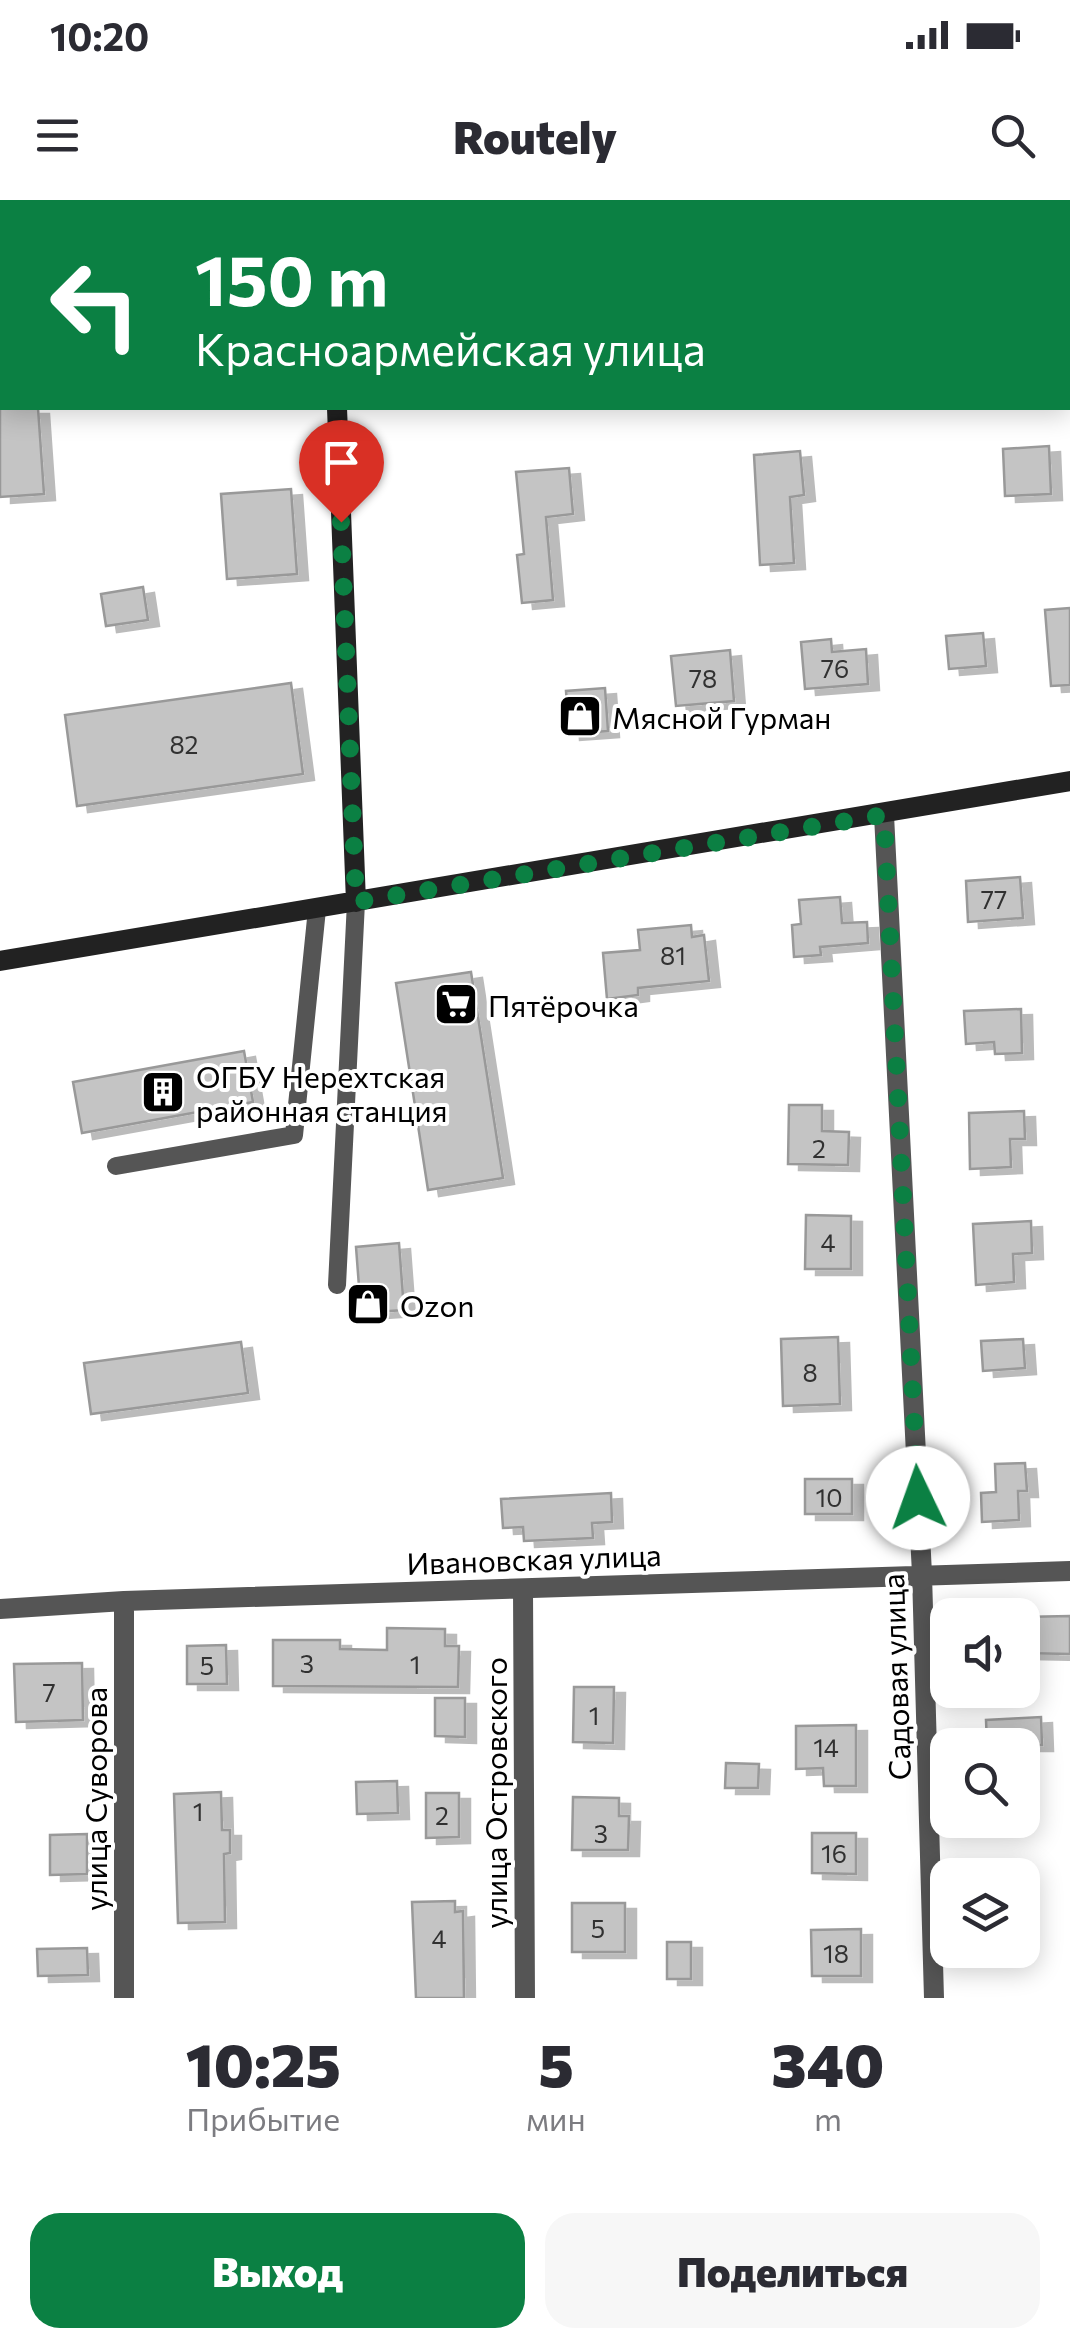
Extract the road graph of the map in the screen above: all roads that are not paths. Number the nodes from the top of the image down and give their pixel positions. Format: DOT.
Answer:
graph roads {
  1 [pos="337,410"];
  2 [pos="1070,781"];
  3 [pos="884,815"];
  4 [pos="356,902"];
  5 [pos="317,909"];
  6 [pos="0,961"];
  7 [pos="116,1166"];
  8 [pos="337,1285"];
  9 [pos="1070,1571"];
  10 [pos="922,1574"];
  11 [pos="523,1589"];
  12 [pos="124,1601"];
  13 [pos="0,1609"];
  14 [pos="124,1998"];
  15 [pos="525,1998"];
  16 [pos="934,1998"];
  1 -- 4 [label="street"];
  2 -- 3 [label="street"];
  3 -- 4 [label="street"];
  3 -- 10 [label="street, Садовая улица"];
  4 -- 5 [label="street"];
  4 -- 8 [label="lane"];
  5 -- 6 [label="street"];
  5 -- 7 [label="lane"];
  9 -- 10 [label="street, Ивановская улица"];
  10 -- 11 [label="street, Ивановская улица"];
  10 -- 16 [label="street, Садовая улица"];
  11 -- 12 [label="street, Ивановская улица"];
  11 -- 15 [label="street, улица Островского"];
  12 -- 13 [label="street, Ивановская улица"];
  12 -- 14 [label="street, улица Суворова"];
}
